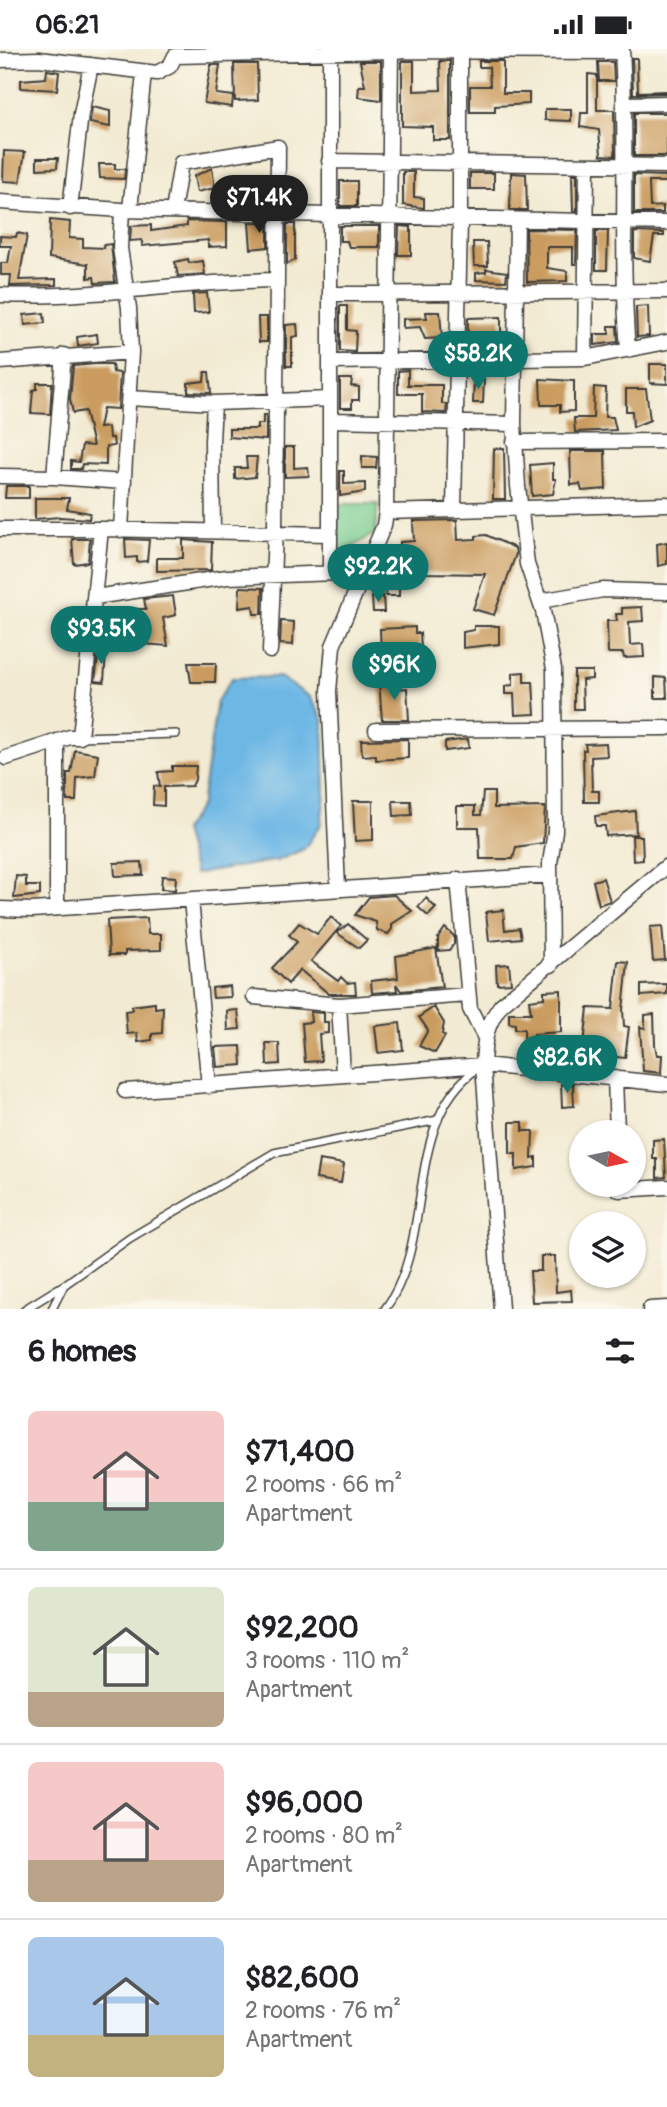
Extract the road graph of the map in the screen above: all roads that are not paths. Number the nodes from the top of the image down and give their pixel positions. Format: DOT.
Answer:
graph roads {
  1 [pos="391,50"];
  2 [pos="460,50"];
  3 [pos="273,51"];
  4 [pos="330,51"];
  5 [pos="576,51"];
  6 [pos="622,51"];
  7 [pos="176,53"];
  8 [pos="0,60"];
  9 [pos="92,65"];
  10 [pos="144,73"];
  11 [pos="667,103"];
  12 [pos="626,104"];
  13 [pos="459,160"];
  14 [pos="329,161"];
  15 [pos="391,162"];
  16 [pos="587,165"];
  17 [pos="626,165"];
  18 [pos="667,166"];
  19 [pos="0,202"];
  20 [pos="70,208"];
  21 [pos="126,210"];
  22 [pos="173,211"];
  23 [pos="280,213"];
  24 [pos="328,215"];
  25 [pos="390,217"];
  26 [pos="460,220"];
  27 [pos="517,220"];
  28 [pos="587,222"];
  29 [pos="626,223"];
  30 [pos="667,223"];
  31 [pos="277,280"];
  32 [pos="126,291"];
  33 [pos="667,291"];
  34 [pos="516,292"];
  35 [pos="587,292"];
  36 [pos="624,292"];
  37 [pos="390,293"];
  38 [pos="459,293"];
  39 [pos="330,294"];
  40 [pos="0,295"];
  41 [pos="667,342"];
  42 [pos="628,350"];
  43 [pos="131,352"];
  44 [pos="64,355"];
  45 [pos="585,358"];
  46 [pos="0,362"];
  47 [pos="330,362"];
  48 [pos="390,362"];
  49 [pos="457,362"];
  50 [pos="515,362"];
  51 [pos="129,398"];
  52 [pos="331,399"];
  53 [pos="275,401"];
  54 [pos="214,403"];
  55 [pos="331,420"];
  56 [pos="389,421"];
  57 [pos="456,422"];
  58 [pos="514,423"];
  59 [pos="667,441"];
  60 [pos="514,442"];
  61 [pos="0,476"];
  62 [pos="54,477"];
  63 [pos="124,482"];
  64 [pos="667,504"];
  65 [pos="454,508"];
  66 [pos="521,510"];
  67 [pos="386,512"];
  68 [pos="0,529"];
  69 [pos="101,529"];
  70 [pos="121,530"];
  71 [pos="214,531"];
  72 [pos="275,532"];
  73 [pos="328,534"];
  74 [pos="365,572"];
  75 [pos="330,573"];
  76 [pos="271,574"];
  77 [pos="667,592"];
  78 [pos="95,597"];
  79 [pos="540,601"];
  80 [pos="270,650"];
  81 [pos="552,727"];
  82 [pos="667,728"];
  83 [pos="376,730"];
  84 [pos="176,734"];
  85 [pos="80,737"];
  86 [pos="57,741"];
  87 [pos="6,758"];
  88 [pos="667,866"];
  89 [pos="550,875"];
  90 [pos="458,879"];
  91 [pos="338,888"];
  92 [pos="191,899"];
  93 [pos="57,908"];
  94 [pos="0,909"];
  95 [pos="551,965"];
  96 [pos="467,995"];
  97 [pos="254,997"];
  98 [pos="340,1005"];
  99 [pos="484,1035"];
  100 [pos="483,1065"];
  101 [pos="343,1073"];
  102 [pos="615,1078"];
  103 [pos="667,1084"];
  104 [pos="209,1086"];
  105 [pos="125,1091"];
  106 [pos="438,1120"];
  107 [pos="617,1120"];
  108 [pos="667,1187"];
  109 [pos="646,1188"];
  110 [pos="65,1285"];
  111 [pos="667,1308"];
  112 [pos="25,1309"];
  113 [pos="52,1309"];
  114 [pos="385,1309"];
  115 [pos="501,1309"];
  116 [pos="650,1309"];
  1 -- 2 [label="street"];
  1 -- 4 [label="street"];
  1 -- 15 [label="street"];
  2 -- 5 [label="street"];
  2 -- 13 [label="street"];
  3 -- 4 [label="street"];
  3 -- 7 [label="street"];
  4 -- 14 [label="street"];
  5 -- 6 [label="street"];
  6 -- 12 [label="street"];
  7 -- 10 [label="street"];
  8 -- 9 [label="street"];
  9 -- 10 [label="street"];
  9 -- 20 [label="street"];
  10 -- 21 [label="street"];
  11 -- 12 [label="street"];
  12 -- 17 [label="street"];
  13 -- 15 [label="street"];
  13 -- 16 [label="street"];
  13 -- 26 [label="street"];
  14 -- 15 [label="street"];
  14 -- 24 [label="street"];
  15 -- 25 [label="street"];
  16 -- 17 [label="street"];
  16 -- 28 [label="street"];
  17 -- 18 [label="street"];
  17 -- 29 [label="street"];
  19 -- 20 [label="street"];
  20 -- 21 [label="street"];
  21 -- 22 [label="street"];
  21 -- 32 [label="street"];
  22 -- 23 [label="street"];
  22 -- 23 [label="street"];
  23 -- 24 [label="street"];
  23 -- 31 [label="street"];
  24 -- 25 [label="street"];
  24 -- 39 [label="street"];
  25 -- 26 [label="street"];
  25 -- 37 [label="street"];
  26 -- 27 [label="street"];
  26 -- 38 [label="street"];
  27 -- 28 [label="street"];
  27 -- 34 [label="street"];
  28 -- 29 [label="street"];
  28 -- 35 [label="street"];
  29 -- 30 [label="street"];
  29 -- 36 [label="street"];
  31 -- 32 [label="street"];
  31 -- 53 [label="street"];
  32 -- 40 [label="street"];
  32 -- 43 [label="street"];
  33 -- 36 [label="street"];
  34 -- 35 [label="street"];
  34 -- 38 [label="street"];
  34 -- 50 [label="street"];
  35 -- 36 [label="street"];
  35 -- 45 [label="street"];
  36 -- 42 [label="street"];
  37 -- 38 [label="street"];
  37 -- 39 [label="street"];
  37 -- 48 [label="street"];
  38 -- 49 [label="street"];
  39 -- 47 [label="street"];
  41 -- 42 [label="street"];
  42 -- 45 [label="street"];
  43 -- 44 [label="street"];
  43 -- 51 [label="street"];
  44 -- 46 [label="street"];
  44 -- 62 [label="street"];
  45 -- 50 [label="street"];
  47 -- 48 [label="street"];
  47 -- 52 [label="street"];
  48 -- 49 [label="street"];
  48 -- 56 [label="street"];
  49 -- 50 [label="street"];
  49 -- 57 [label="street"];
  50 -- 58 [label="street"];
  51 -- 54 [label="street"];
  51 -- 63 [label="street"];
  52 -- 53 [label="street"];
  52 -- 55 [label="street"];
  53 -- 54 [label="street"];
  53 -- 72 [label="street"];
  54 -- 71 [label="street"];
  55 -- 56 [label="street"];
  55 -- 73 [label="street"];
  56 -- 57 [label="street"];
  56 -- 67 [label="street"];
  57 -- 58 [label="street"];
  57 -- 65 [label="street"];
  58 -- 60 [label="street"];
  59 -- 60 [label="street"];
  60 -- 66 [label="street"];
  61 -- 62 [label="street"];
  62 -- 63 [label="street"];
  63 -- 70 [label="street"];
  64 -- 66 [label="street"];
  65 -- 66 [label="street"];
  65 -- 67 [label="street"];
  66 -- 79 [label="street"];
  67 -- 74 [label="street"];
  68 -- 69 [label="street"];
  69 -- 70 [label="street"];
  69 -- 78 [label="street"];
  70 -- 71 [label="street"];
  71 -- 72 [label="street"];
  72 -- 73 [label="street"];
  72 -- 76 [label="street"];
  73 -- 75 [label="street"];
  74 -- 75 [label="street"];
  74 -- 91 [label="street"];
  75 -- 76 [label="street"];
  76 -- 78 [label="street"];
  76 -- 80 [label="street"];
  77 -- 79 [label="street"];
  78 -- 85 [label="street"];
  79 -- 81 [label="street"];
  81 -- 82 [label="street"];
  81 -- 83 [label="street"];
  81 -- 89 [label="street"];
  84 -- 85 [label="lane"];
  85 -- 86 [label="street"];
  86 -- 87 [label="street"];
  86 -- 93 [label="street"];
  88 -- 95 [label="street"];
  89 -- 90 [label="street"];
  89 -- 95 [label="street"];
  90 -- 91 [label="street"];
  90 -- 96 [label="street"];
  91 -- 92 [label="street"];
  92 -- 93 [label="street"];
  92 -- 104 [label="street"];
  93 -- 94 [label="street"];
  95 -- 99 [label="street"];
  96 -- 98 [label="street"];
  96 -- 99 [label="street"];
  97 -- 98 [label="street"];
  98 -- 101 [label="street"];
  99 -- 100 [label="street"];
  100 -- 101 [label="street"];
  100 -- 102 [label="street"];
  100 -- 106 [label="lane"];
  100 -- 115 [label="street"];
  101 -- 104 [label="street"];
  102 -- 103 [label="street"];
  102 -- 107 [label="street"];
  104 -- 105 [label="street"];
  106 -- 110 [label="lane"];
  106 -- 114 [label="lane"];
  108 -- 109 [label="street"];
  110 -- 112 [label="lane"];
  110 -- 113 [label="lane"];
  111 -- 116 [label="street"];
}
